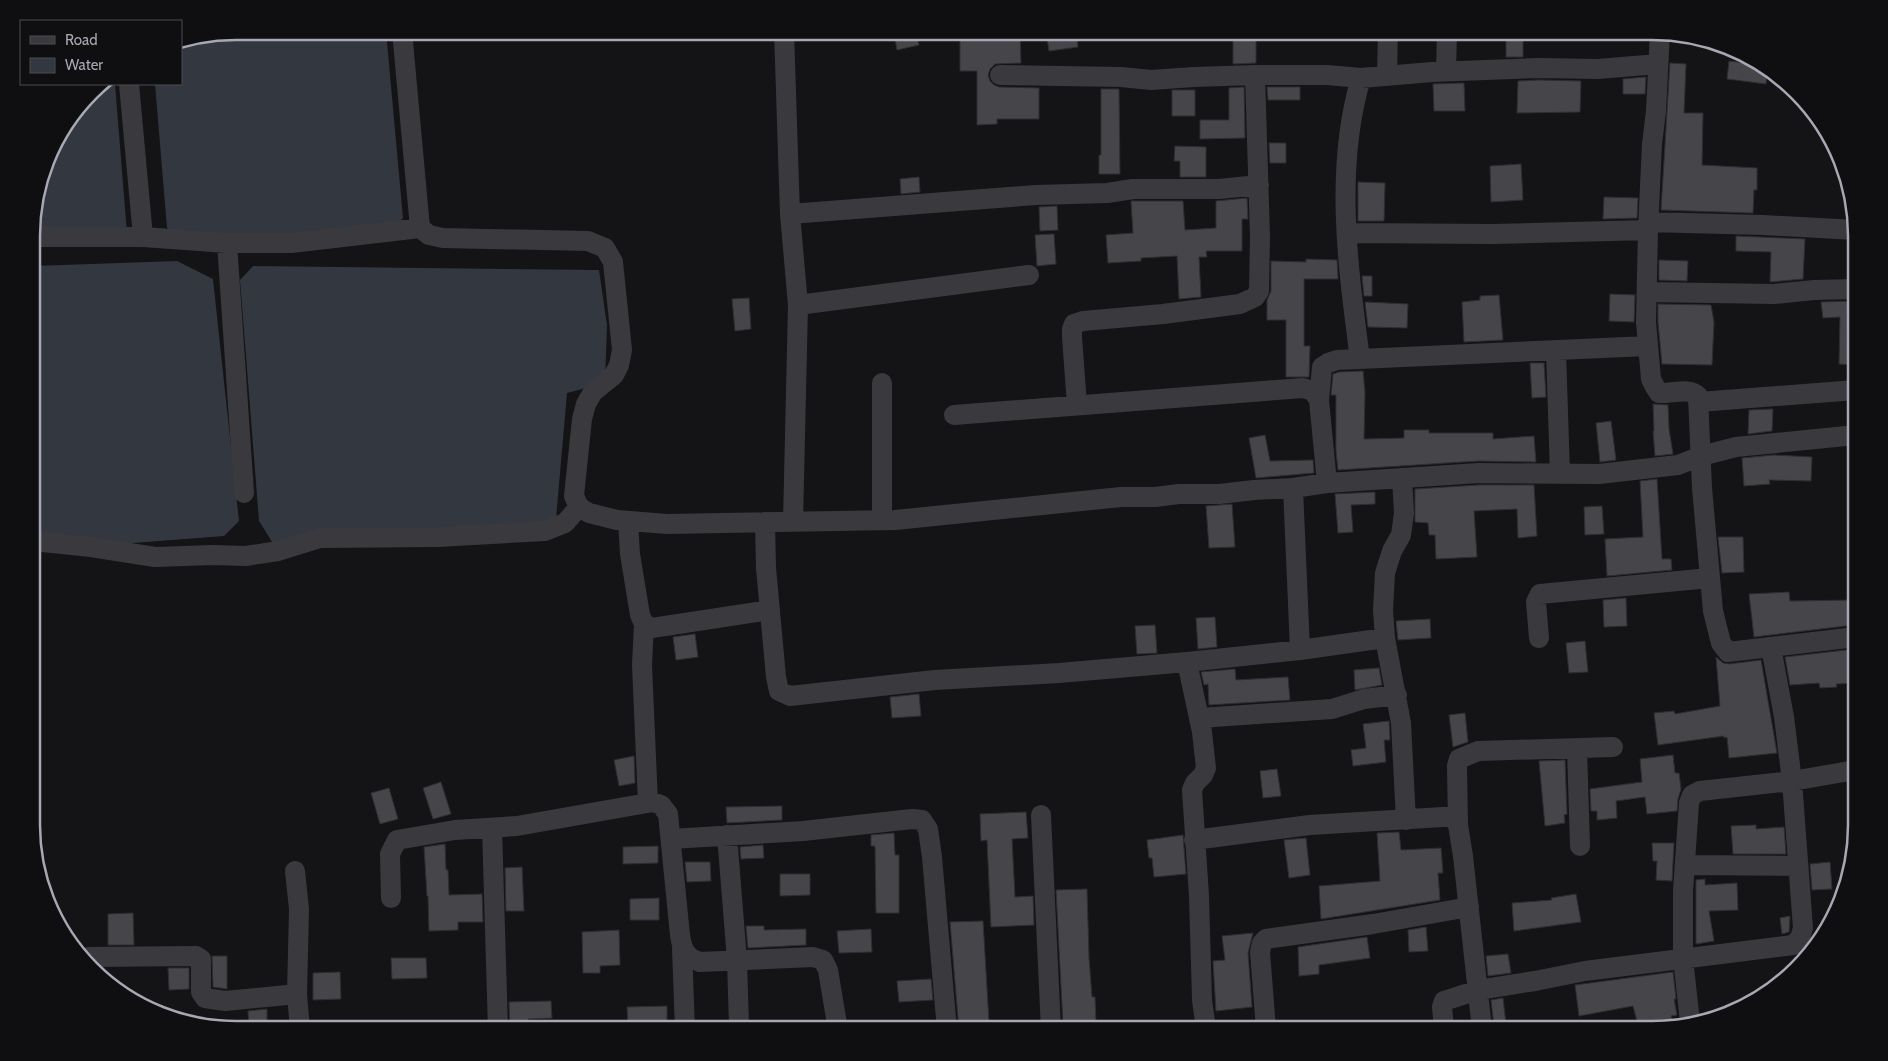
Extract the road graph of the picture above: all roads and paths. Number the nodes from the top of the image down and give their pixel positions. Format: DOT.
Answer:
graph roads {
  1 [pos="403,40"];
  2 [pos="784,40"];
  3 [pos="1388,40"];
  4 [pos="1446,40"];
  5 [pos="1660,40"];
  6 [pos="1658,64"];
  7 [pos="1446,72"];
  8 [pos="1000,75"];
  9 [pos="1255,75"];
  10 [pos="1387,76"];
  11 [pos="1361,78"];
  12 [pos="129,85"];
  13 [pos="1259,185"];
  14 [pos="790,214"];
  15 [pos="1648,226"];
  16 [pos="420,228"];
  17 [pos="1848,229"];
  18 [pos="1348,233"];
  19 [pos="40,237"];
  20 [pos="143,237"];
  21 [pos="227,243"];
  22 [pos="1029,275"];
  23 [pos="1848,289"];
  24 [pos="1647,292"];
  25 [pos="798,305"];
  26 [pos="1648,346"];
  27 [pos="1556,351"];
  28 [pos="1360,359"];
  29 [pos="882,383"];
  30 [pos="1848,391"];
  31 [pos="1319,400"];
  32 [pos="1699,402"];
  33 [pos="1077,405"];
  34 [pos="954,415"];
  35 [pos="1848,436"];
  36 [pos="1701,456"];
  37 [pos="1560,474"];
  38 [pos="1402,478"];
  39 [pos="1327,482"];
  40 [pos="1293,488"];
  41 [pos="244,493"];
  42 [pos="579,507"];
  43 [pos="882,520"];
  44 [pos="628,521"];
  45 [pos="765,522"];
  46 [pos="793,522"];
  47 [pos="40,542"];
  48 [pos="1710,578"];
  49 [pos="770,610"];
  50 [pos="644,624"];
  51 [pos="1385,638"];
  52 [pos="1539,638"];
  53 [pos="1848,638"];
  54 [pos="1771,647"];
  55 [pos="1300,650"];
  56 [pos="1187,662"];
  57 [pos="1397,695"];
  58 [pos="1200,718"];
  59 [pos="1614,747"];
  60 [pos="1577,749"];
  61 [pos="1848,771"];
  62 [pos="1792,781"];
  63 [pos="648,803"];
  64 [pos="1041,815"];
  65 [pos="1406,820"];
  66 [pos="1458,825"];
  67 [pos="492,828"];
  68 [pos="727,835"];
  69 [pos="670,839"];
  70 [pos="1194,840"];
  71 [pos="1580,846"];
  72 [pos="1685,865"];
  73 [pos="1798,866"];
  74 [pos="295,871"];
  75 [pos="390,898"];
  76 [pos="1469,907"];
  77 [pos="682,948"];
  78 [pos="91,957"];
  79 [pos="1683,958"];
  80 [pos="737,960"];
  81 [pos="1478,990"];
  82 [pos="297,994"];
  83 [pos="1689,1017"];
  84 [pos="299,1021"];
  85 [pos="498,1021"];
  86 [pos="685,1021"];
  87 [pos="739,1021"];
  88 [pos="836,1021"];
  89 [pos="946,1021"];
  90 [pos="1051,1021"];
  91 [pos="1205,1021"];
  92 [pos="1265,1021"];
  93 [pos="1443,1021"];
  94 [pos="1481,1021"];
  1 -- 16 [label="street"];
  2 -- 14 [label="street"];
  3 -- 10 [label="street"];
  4 -- 7 [label="street"];
  5 -- 6 [label="street"];
  6 -- 7 [label="street"];
  6 -- 15 [label="street"];
  7 -- 10 [label="street"];
  8 -- 9 [label="street"];
  9 -- 11 [label="street"];
  9 -- 13 [label="street"];
  10 -- 11 [label="street"];
  11 -- 18 [label="street"];
  12 -- 20 [label="street"];
  13 -- 14 [label="street"];
  13 -- 33 [label="street"];
  14 -- 25 [label="street"];
  15 -- 17 [label="street"];
  15 -- 18 [label="street"];
  15 -- 24 [label="street"];
  16 -- 21 [label="street"];
  16 -- 42 [label="street"];
  18 -- 28 [label="street"];
  19 -- 20 [label="street"];
  20 -- 21 [label="street"];
  21 -- 41 [label="street"];
  22 -- 25 [label="street"];
  23 -- 24 [label="street"];
  24 -- 26 [label="street"];
  25 -- 46 [label="street"];
  26 -- 27 [label="street"];
  26 -- 32 [label="street"];
  27 -- 28 [label="street"];
  27 -- 37 [label="street"];
  28 -- 31 [label="street"];
  29 -- 43 [label="street"];
  30 -- 32 [label="street"];
  31 -- 33 [label="street"];
  31 -- 39 [label="street"];
  32 -- 36 [label="street"];
  33 -- 34 [label="street"];
  35 -- 36 [label="street"];
  36 -- 37 [label="street"];
  36 -- 48 [label="street"];
  37 -- 38 [label="street"];
  38 -- 39 [label="street"];
  38 -- 51 [label="street"];
  39 -- 40 [label="street"];
  40 -- 43 [label="street"];
  40 -- 55 [label="street"];
  42 -- 44 [label="street"];
  42 -- 47 [label="street"];
  43 -- 46 [label="street"];
  44 -- 45 [label="street"];
  44 -- 50 [label="street"];
  45 -- 46 [label="street"];
  45 -- 49 [label="street"];
  48 -- 52 [label="street"];
  48 -- 54 [label="street"];
  49 -- 50 [label="street"];
  49 -- 56 [label="street"];
  50 -- 63 [label="street"];
  51 -- 55 [label="street"];
  51 -- 57 [label="street"];
  53 -- 54 [label="street"];
  54 -- 62 [label="street"];
  55 -- 56 [label="street"];
  56 -- 58 [label="street"];
  57 -- 58 [label="street"];
  57 -- 65 [label="street"];
  58 -- 70 [label="street"];
  59 -- 60 [label="street"];
  60 -- 66 [label="street"];
  60 -- 71 [label="street"];
  61 -- 62 [label="street"];
  62 -- 72 [label="street"];
  62 -- 73 [label="street"];
  63 -- 67 [label="street"];
  63 -- 69 [label="street"];
  64 -- 90 [label="street"];
  65 -- 66 [label="street"];
  65 -- 70 [label="street"];
  66 -- 76 [label="street"];
  67 -- 75 [label="street"];
  67 -- 85 [label="street"];
  68 -- 69 [label="street"];
  68 -- 80 [label="street"];
  68 -- 89 [label="street"];
  69 -- 77 [label="street"];
  70 -- 91 [label="street"];
  72 -- 73 [label="street"];
  72 -- 79 [label="street"];
  73 -- 79 [label="street"];
  74 -- 82 [label="street"];
  76 -- 81 [label="street"];
  76 -- 92 [label="street"];
  77 -- 80 [label="street"];
  77 -- 86 [label="street"];
  78 -- 82 [label="street"];
  79 -- 81 [label="street"];
  79 -- 83 [label="street"];
  80 -- 87 [label="street"];
  80 -- 88 [label="street"];
  81 -- 93 [label="street"];
  81 -- 94 [label="street"];
  82 -- 84 [label="street"];
}
